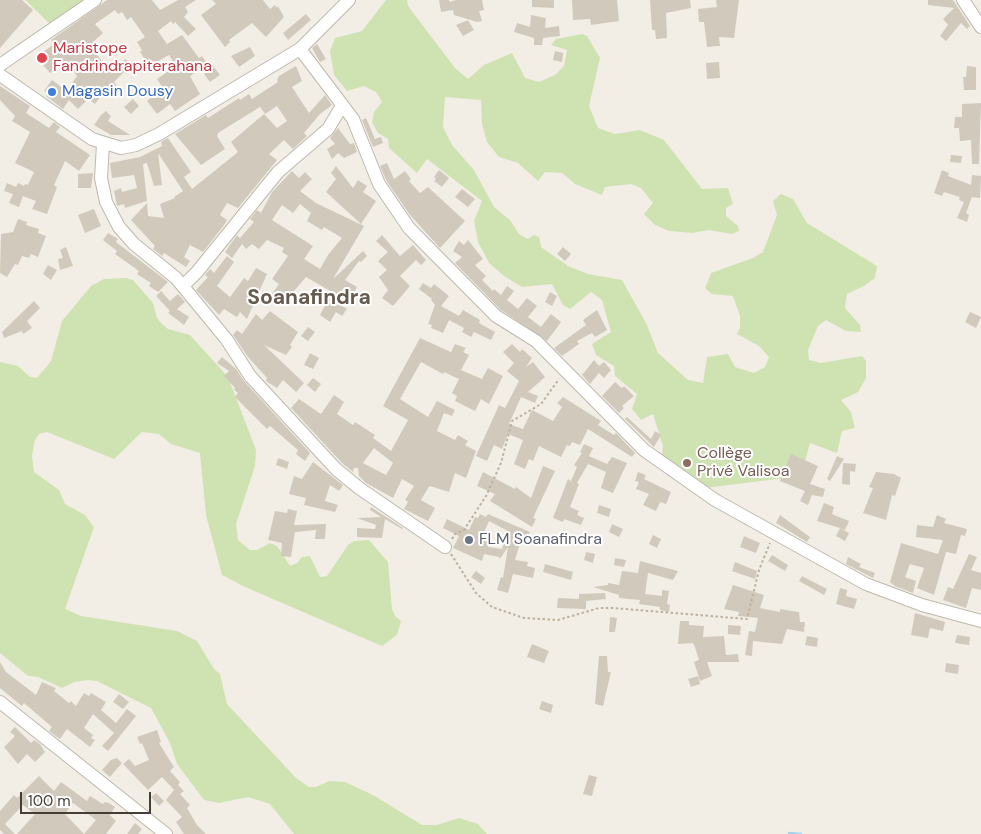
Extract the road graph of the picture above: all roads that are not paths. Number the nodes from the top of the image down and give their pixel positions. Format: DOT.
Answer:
graph roads {
  1 [pos="95,0"];
  2 [pos="349,0"];
  3 [pos="963,0"];
  4 [pos="981,27"];
  5 [pos="300,49"];
  6 [pos="3,63"];
  7 [pos="0,75"];
  8 [pos="340,109"];
  9 [pos="103,144"];
  10 [pos="183,286"];
  11 [pos="445,547"];
  12 [pos="981,621"];
  13 [pos="0,702"];
  14 [pos="152,829"];
  15 [pos="166,834"];
  1 -- 6 [label="street"];
  2 -- 5 [label="street"];
  3 -- 4 [label="street"];
  5 -- 9 [label="street"];
  5 -- 12 [label="street"];
  7 -- 9 [label="street"];
  8 -- 10 [label="street"];
  9 -- 10 [label="street"];
  10 -- 11 [label="street"];
  13 -- 14 [label="street"];
  14 -- 15 [label="street"];
}
